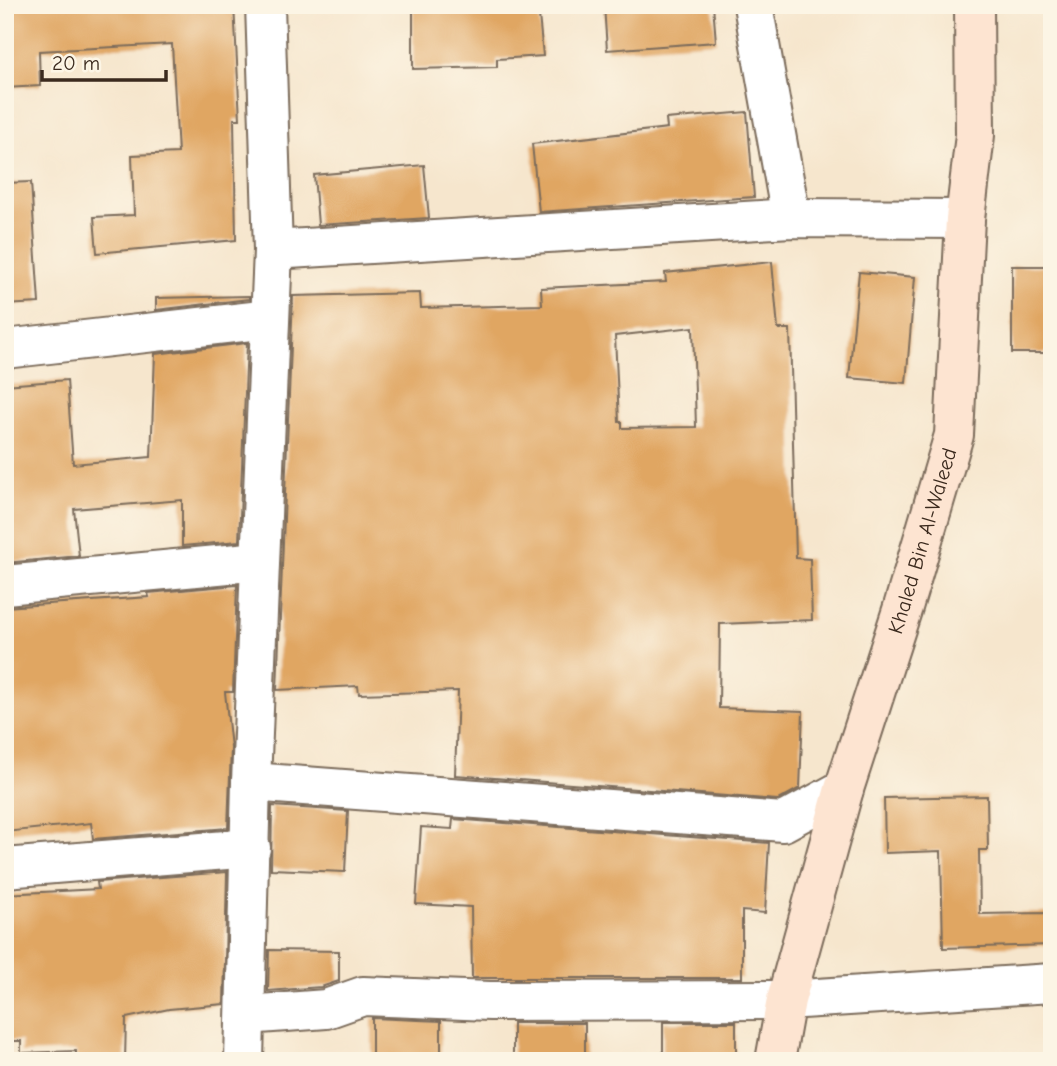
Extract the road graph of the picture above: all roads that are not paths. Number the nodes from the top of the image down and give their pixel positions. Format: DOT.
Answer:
graph roads {
  1 [pos="265,5"];
  2 [pos="753,5"];
  3 [pos="974,5"];
  4 [pos="791,218"];
  5 [pos="965,219"];
  6 [pos="273,250"];
  7 [pos="269,319"];
  8 [pos="5,349"];
  9 [pos="260,561"];
  10 [pos="5,585"];
  11 [pos="251,782"];
  12 [pos="844,789"];
  13 [pos="251,848"];
  14 [pos="5,868"];
  15 [pos="1052,983"];
  16 [pos="786,1000"];
  17 [pos="246,1014"];
  18 [pos="244,1061"];
  19 [pos="775,1061"];
  1 -- 6 [label="street"];
  2 -- 4 [label="street"];
  3 -- 5 [label="street, Khaled Bin Al-Waleed"];
  4 -- 5 [label="street"];
  4 -- 6 [label="street"];
  5 -- 12 [label="street, Khaled Bin Al-Waleed"];
  6 -- 7 [label="street"];
  7 -- 8 [label="street"];
  7 -- 9 [label="street"];
  9 -- 10 [label="street"];
  9 -- 11 [label="street"];
  11 -- 12 [label="street"];
  11 -- 13 [label="street"];
  12 -- 16 [label="street, Khaled Bin Al-Waleed"];
  13 -- 14 [label="street"];
  13 -- 17 [label="street"];
  15 -- 16 [label="street"];
  16 -- 17 [label="street"];
  16 -- 19 [label="street, Khaled Bin Al-Waleed"];
  17 -- 18 [label="street"];
}
